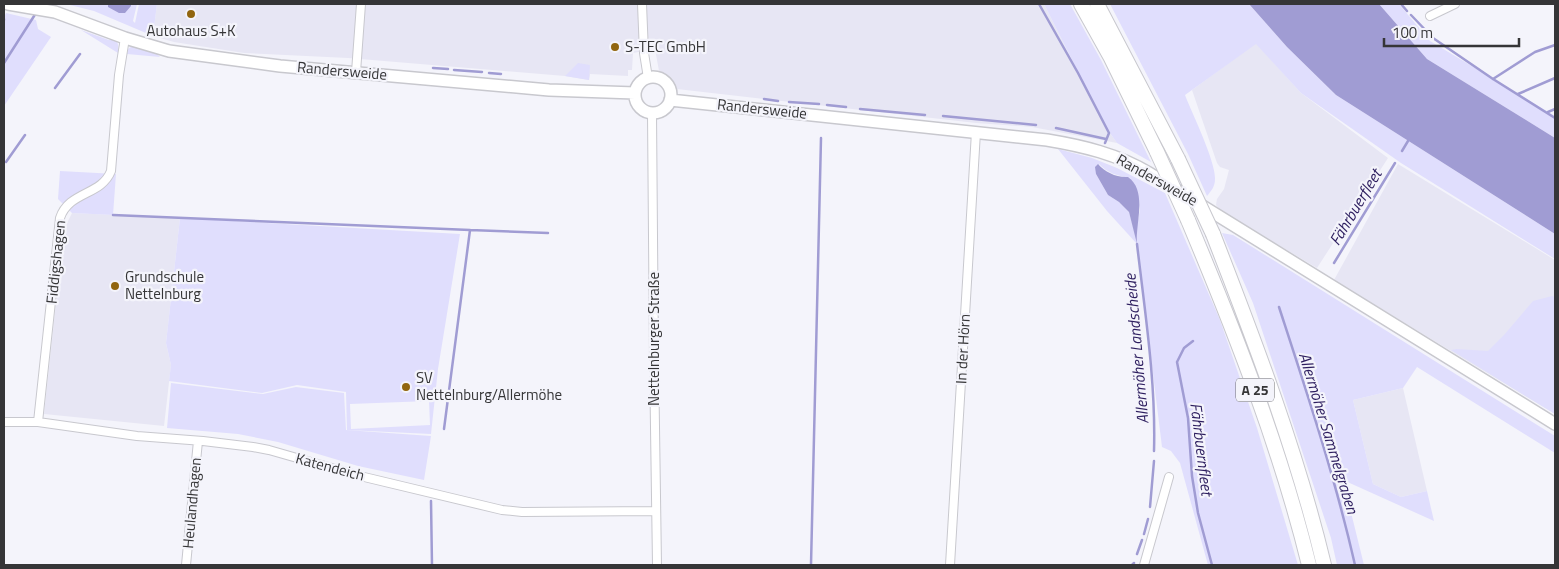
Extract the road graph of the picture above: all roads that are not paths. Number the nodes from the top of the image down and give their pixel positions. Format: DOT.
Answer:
graph roads {
  1 [pos="8,4"];
  2 [pos="361,4"];
  3 [pos="642,4"];
  4 [pos="1082,4"];
  5 [pos="1098,4"];
  6 [pos="1455,4"];
  7 [pos="1430,16"];
  8 [pos="125,38"];
  9 [pos="356,72"];
  10 [pos="648,78"];
  11 [pos="635,93"];
  12 [pos="670,100"];
  13 [pos="652,113"];
  14 [pos="976,132"];
  15 [pos="4,422"];
  16 [pos="38,422"];
  17 [pos="1555,424"];
  18 [pos="198,440"];
  19 [pos="1169,477"];
  20 [pos="656,511"];
  21 [pos="186,565"];
  22 [pos="657,565"];
  23 [pos="950,565"];
  24 [pos="1144,565"];
  25 [pos="1309,565"];
  26 [pos="1324,565"];
  1 -- 8 [label="street, Randersweide"];
  2 -- 9 [label="street"];
  3 -- 10 [label="street"];
  4 -- 25 [label="highway, A 25, bridge"];
  5 -- 26 [label="highway, A 25, bridge"];
  6 -- 7 [label="street"];
  8 -- 9 [label="street, Randersweide"];
  8 -- 16 [label="street, Fiddigshagen"];
  9 -- 11 [label="street, Randersweide"];
  10 -- 11 [label="street"];
  10 -- 12 [label="street"];
  11 -- 13 [label="street"];
  12 -- 13 [label="street"];
  12 -- 14 [label="street, Randersweide"];
  13 -- 20 [label="street, Nettelnburger Straße"];
  14 -- 17 [label="street, Randersweide"];
  14 -- 23 [label="street, In der Hörn"];
  15 -- 16 [label="street, Katendeich"];
  16 -- 18 [label="street, Katendeich"];
  18 -- 20 [label="street, Katendeich"];
  18 -- 21 [label="street, Heulandhagen"];
  19 -- 24 [label="street"];
  20 -- 22 [label="street, Nettelnburger Straße"];
}
